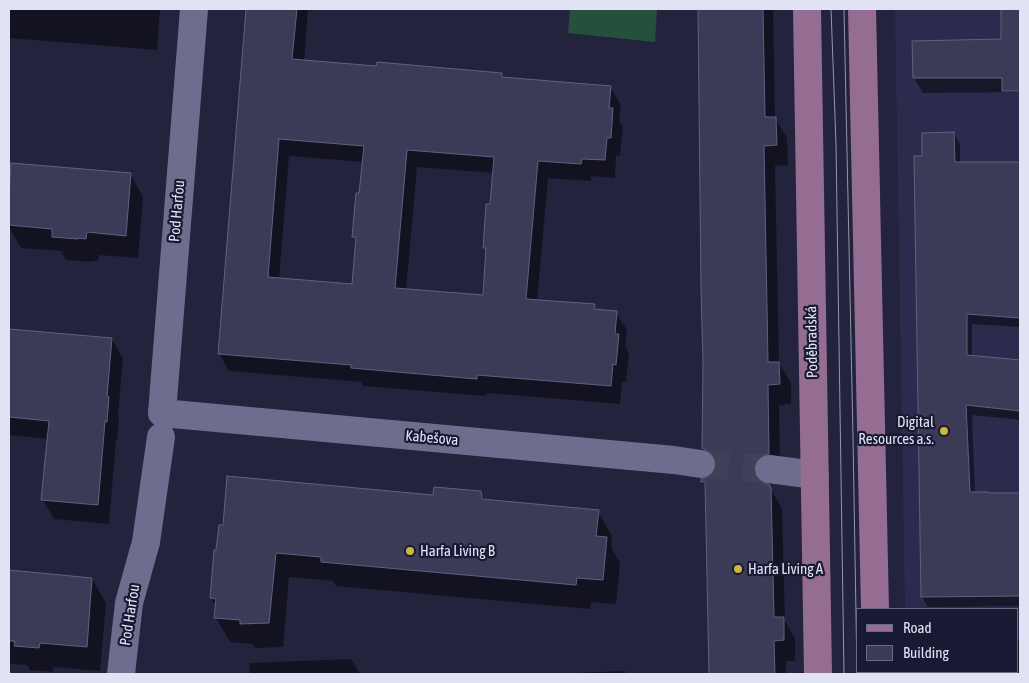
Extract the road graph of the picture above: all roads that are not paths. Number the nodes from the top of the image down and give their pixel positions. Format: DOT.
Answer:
graph roads {
  1 [pos="194,9"];
  2 [pos="807,9"];
  3 [pos="862,9"];
  4 [pos="161,425"];
  5 [pos="701,464"];
  6 [pos="769,469"];
  7 [pos="814,475"];
  8 [pos="875,608"];
  9 [pos="121,674"];
  10 [pos="818,674"];
  1 -- 4 [label="street, Pod Harfou"];
  2 -- 7 [label="main road, Poděbradská"];
  3 -- 8 [label="main road"];
  4 -- 5 [label="street, Kabešova"];
  4 -- 9 [label="street, Pod Harfou"];
  6 -- 7 [label="street"];
  7 -- 10 [label="main road, Poděbradská"];
}
